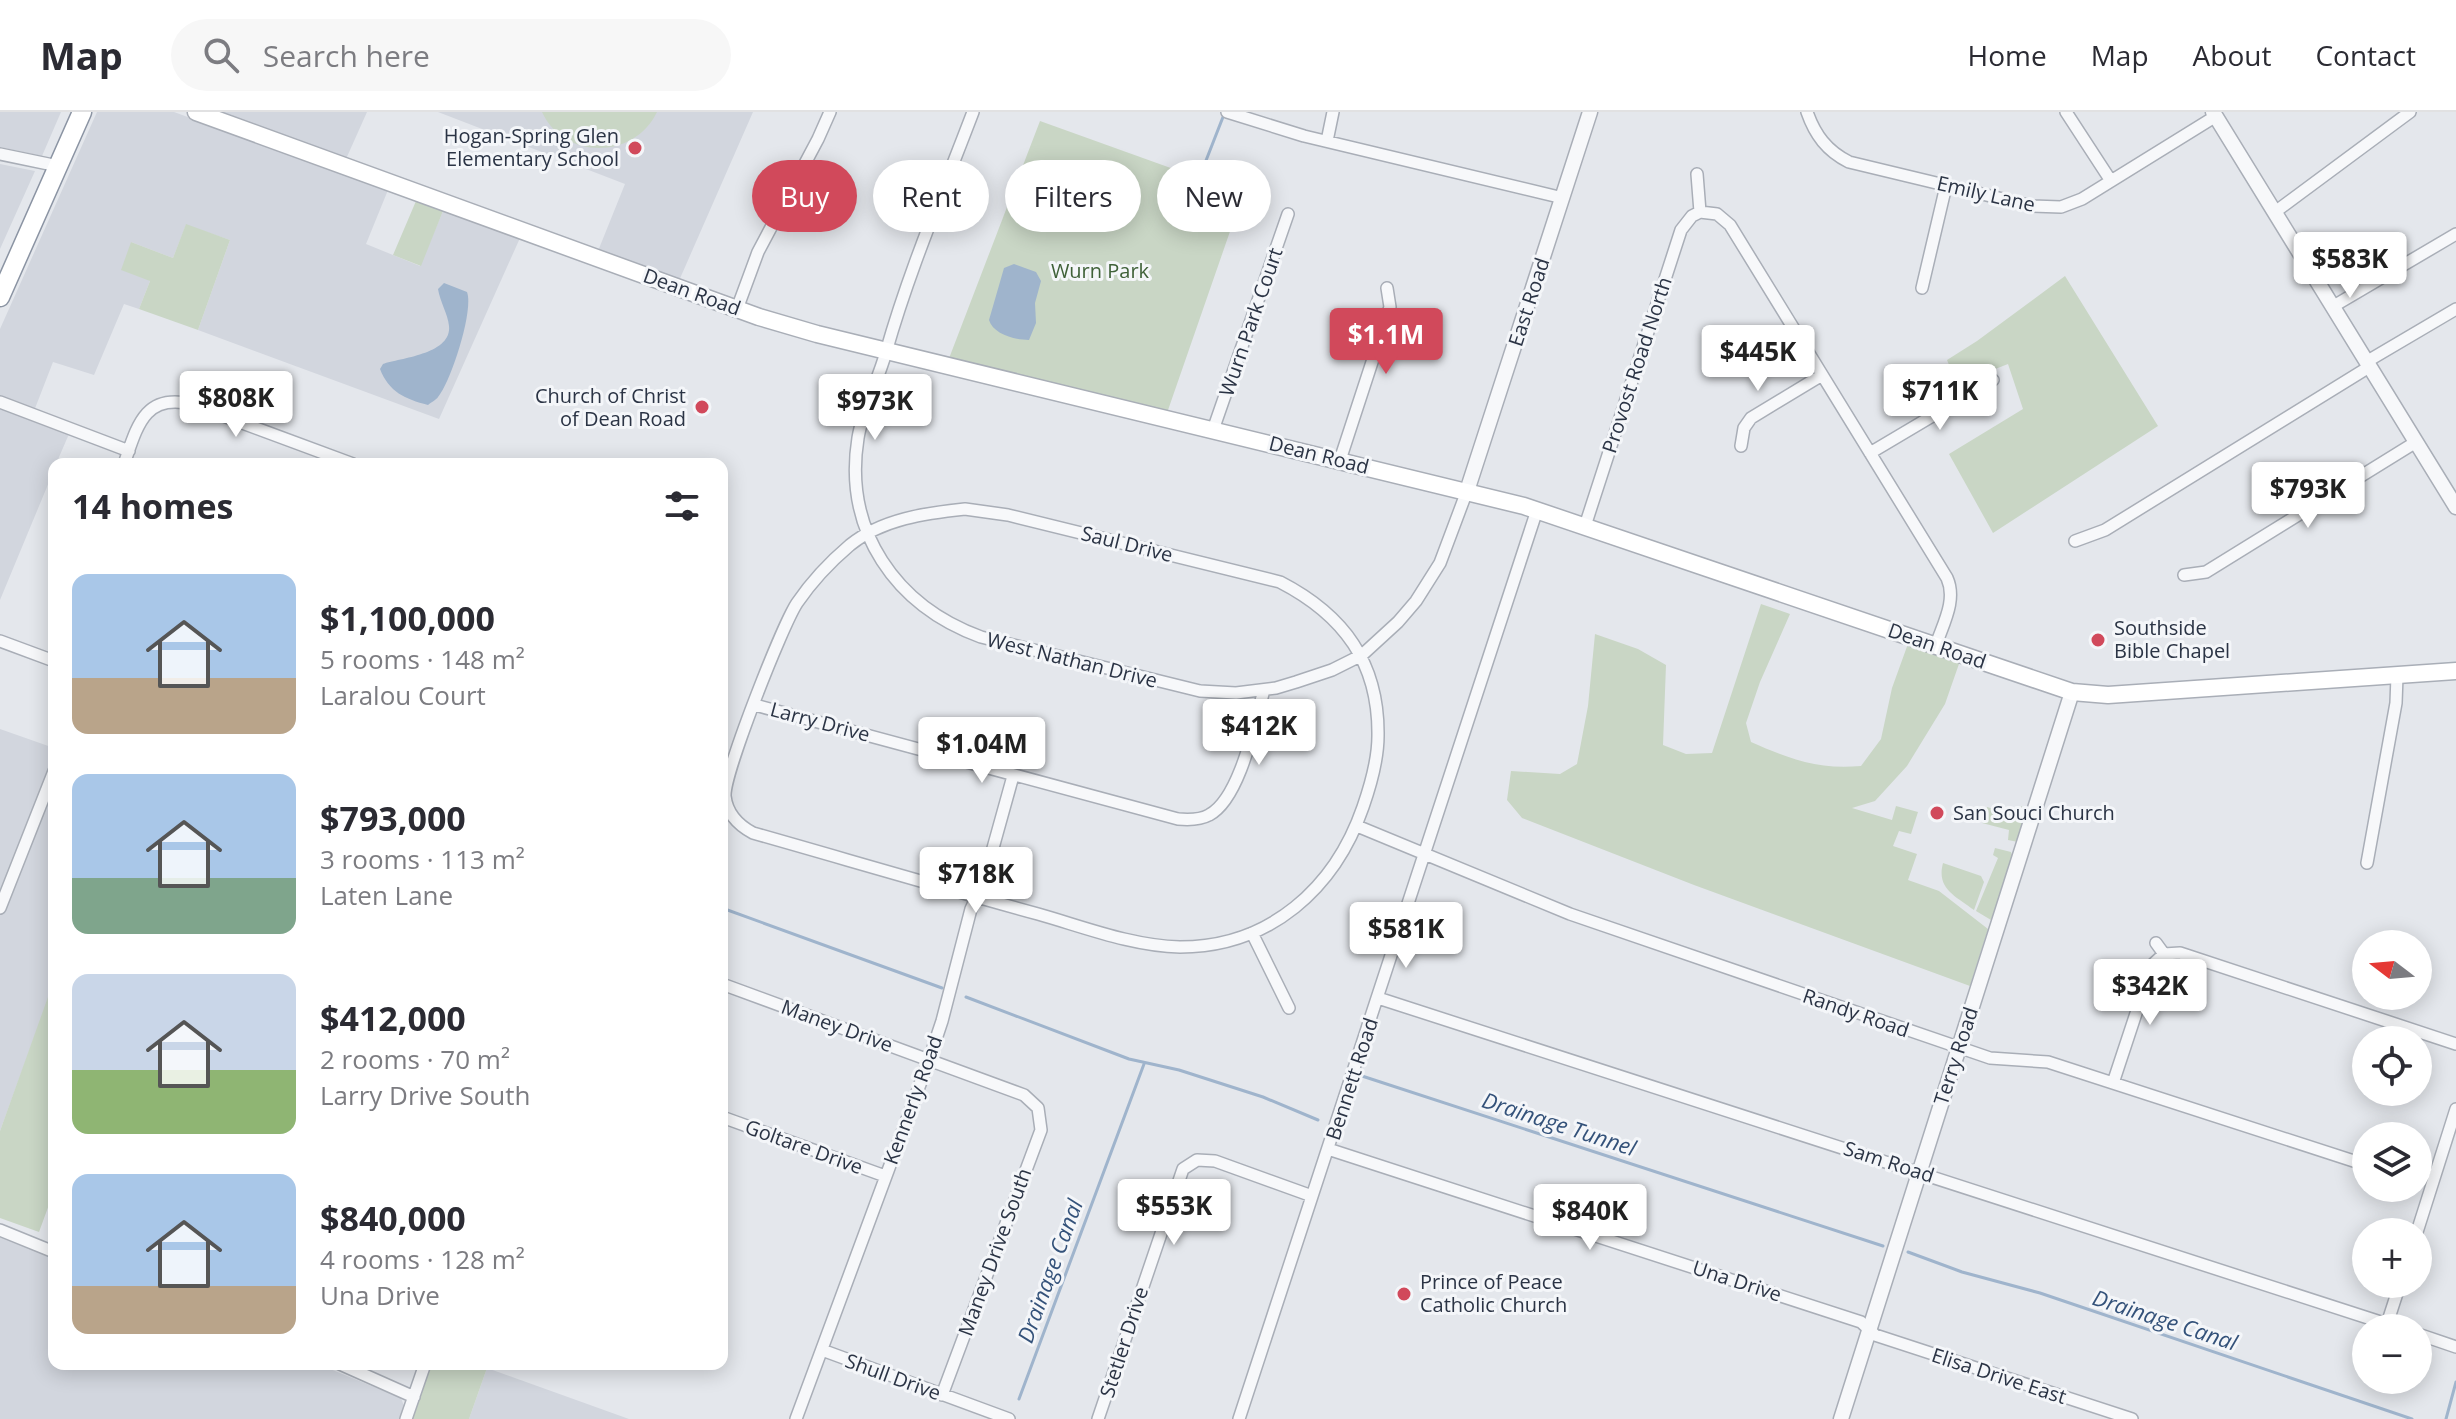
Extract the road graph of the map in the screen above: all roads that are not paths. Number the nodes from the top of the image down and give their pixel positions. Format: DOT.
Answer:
graph roads {
  1 [pos="82,112"];
  2 [pos="196,112"];
  3 [pos="830,112"];
  4 [pos="973,112"];
  5 [pos="1227,112"];
  6 [pos="1333,112"];
  7 [pos="1590,112"];
  8 [pos="1807,112"];
  9 [pos="2066,112"];
  10 [pos="2410,112"];
  11 [pos="2215,114"];
  12 [pos="1327,141"];
  13 [pos="0,154"];
  14 [pos="58,166"];
  15 [pos="1697,174"];
  16 [pos="2111,181"];
  17 [pos="1946,186"];
  18 [pos="1563,198"];
  19 [pos="1700,212"];
  20 [pos="2275,212"];
  21 [pos="1288,214"];
  22 [pos="2456,234"];
  23 [pos="1387,288"];
  24 [pos="1922,288"];
  25 [pos="0,297"];
  26 [pos="2332,307"];
  27 [pos="737,309"];
  28 [pos="2456,309"];
  29 [pos="886,350"];
  30 [pos="2368,364"];
  31 [pos="1822,375"];
  32 [pos="1993,380"];
  33 [pos="0,402"];
  34 [pos="1213,430"];
  35 [pos="2416,442"];
  36 [pos="1741,446"];
  37 [pos="129,451"];
  38 [pos="1870,453"];
  39 [pos="126,458"];
  40 [pos="337,458"];
  41 [pos="1340,460"];
  42 [pos="1467,491"];
  43 [pos="2456,507"];
  44 [pos="1537,510"];
  45 [pos="1585,526"];
  46 [pos="866,535"];
  47 [pos="2075,541"];
  48 [pos="2184,575"];
  49 [pos="0,641"];
  50 [pos="1936,645"];
  51 [pos="1362,655"];
  52 [pos="48,659"];
  53 [pos="2456,671"];
  54 [pos="2397,676"];
  55 [pos="1264,690"];
  56 [pos="2072,692"];
  57 [pos="755,705"];
  58 [pos="728,776"];
  59 [pos="1013,776"];
  60 [pos="48,786"];
  61 [pos="728,808"];
  62 [pos="1357,826"];
  63 [pos="1425,854"];
  64 [pos="2367,863"];
  65 [pos="977,897"];
  66 [pos="0,908"];
  67 [pos="1252,933"];
  68 [pos="2156,943"];
  69 [pos="2164,954"];
  70 [pos="728,986"];
  71 [pos="1378,998"];
  72 [pos="1289,1008"];
  73 [pos="2456,1044"];
  74 [pos="1959,1047"];
  75 [pos="929,1060"];
  76 [pos="2113,1083"];
  77 [pos="1038,1108"];
  78 [pos="2456,1109"];
  79 [pos="728,1119"];
  80 [pos="1328,1149"];
  81 [pos="2352,1160"];
  82 [pos="1919,1171"];
  83 [pos="885,1176"];
  84 [pos="2432,1186"];
  85 [pos="1312,1196"];
  86 [pos="0,1230"];
  87 [pos="48,1250"];
  88 [pos="2356,1314"];
  89 [pos="1869,1330"];
  90 [pos="2432,1339"];
  91 [pos="2456,1347"];
  92 [pos="822,1350"];
  93 [pos="353,1370"];
  94 [pos="423,1370"];
  95 [pos="942,1395"];
  96 [pos="414,1397"];
  97 [pos="406,1419"];
  98 [pos="796,1419"];
  99 [pos="1009,1419"];
  100 [pos="1098,1419"];
  101 [pos="1239,1419"];
  102 [pos="1841,1419"];
  103 [pos="2132,1419"];
  1 -- 14 [label="highway"];
  2 -- 27 [label="main road, Dean Road"];
  3 -- 27 [label="street"];
  4 -- 29 [label="street"];
  5 -- 12 [label="street"];
  6 -- 12 [label="street"];
  7 -- 18 [label="street, East Road"];
  8 -- 17 [label="street, Emily Lane"];
  9 -- 16 [label="street"];
  10 -- 20 [label="street"];
  11 -- 16 [label="street, Emily Lane"];
  11 -- 20 [label="street"];
  12 -- 18 [label="street"];
  13 -- 14 [label="street"];
  14 -- 25 [label="highway"];
  15 -- 19 [label="street"];
  16 -- 17 [label="street, Emily Lane"];
  17 -- 24 [label="street"];
  18 -- 42 [label="street, East Road"];
  19 -- 31 [label="street"];
  19 -- 45 [label="street, Provost Road North"];
  20 -- 26 [label="street"];
  21 -- 34 [label="street, Wurn Park Court"];
  22 -- 26 [label="street"];
  23 -- 41 [label="street"];
  26 -- 30 [label="street"];
  27 -- 29 [label="main road, Dean Road"];
  28 -- 30 [label="street"];
  29 -- 34 [label="main road, Dean Road"];
  29 -- 46 [label="street"];
  30 -- 35 [label="street"];
  30 -- 47 [label="street"];
  31 -- 36 [label="street"];
  31 -- 38 [label="street"];
  32 -- 38 [label="street"];
  33 -- 37 [label="street"];
  34 -- 41 [label="main road, Dean Road"];
  35 -- 43 [label="street"];
  35 -- 48 [label="street"];
  37 -- 39 [label="street"];
  37 -- 40 [label="street"];
  38 -- 50 [label="street"];
  41 -- 42 [label="main road, Dean Road"];
  42 -- 44 [label="main road, Dean Road"];
  42 -- 51 [label="street, West Nathan Drive"];
  44 -- 45 [label="main road, Dean Road"];
  44 -- 63 [label="street, Bennett Road"];
  45 -- 50 [label="main road, Dean Road"];
  46 -- 51 [label="street, Saul Drive"];
  46 -- 55 [label="street, West Nathan Drive"];
  46 -- 57 [label="street, Saul Drive"];
  49 -- 52 [label="street"];
  50 -- 56 [label="main road, Dean Road"];
  51 -- 55 [label="street, West Nathan Drive"];
  51 -- 62 [label="street"];
  53 -- 54 [label="main road, Dean Road"];
  54 -- 56 [label="main road, Dean Road"];
  54 -- 64 [label="street"];
  55 -- 59 [label="street, Larry Drive"];
  56 -- 74 [label="street, Terry Road"];
  57 -- 58 [label="street, Saul Drive"];
  57 -- 59 [label="street, Larry Drive"];
  59 -- 65 [label="street, Kennerly Road"];
  60 -- 66 [label="street"];
  61 -- 65 [label="street, Saul Drive"];
  62 -- 63 [label="street, Randy Road"];
  62 -- 67 [label="street"];
  63 -- 71 [label="street, Bennett Road"];
  63 -- 74 [label="street, Randy Road"];
  65 -- 67 [label="street"];
  65 -- 75 [label="street, Kennerly Road"];
  67 -- 72 [label="street"];
  68 -- 69 [label="street"];
  69 -- 73 [label="street"];
  69 -- 76 [label="street"];
  70 -- 75 [label="street, Maney Drive"];
  71 -- 80 [label="street, Bennett Road"];
  71 -- 82 [label="street, Sam Road"];
  74 -- 76 [label="street, Randy Road"];
  74 -- 82 [label="street, Terry Road"];
  75 -- 77 [label="street, Maney Drive"];
  75 -- 83 [label="street, Kennerly Road"];
  76 -- 81 [label="street, Randy Road"];
  77 -- 95 [label="street, Maney Drive South"];
  78 -- 84 [label="street"];
  79 -- 83 [label="street, Goltare Drive"];
  80 -- 85 [label="street, Bennett Road"];
  80 -- 89 [label="street, Una Drive"];
  82 -- 88 [label="street, Sam Road"];
  82 -- 89 [label="street, Terry Road"];
  83 -- 92 [label="street, Kennerly Road"];
  85 -- 100 [label="street, Stetler Drive"];
  85 -- 101 [label="street, Bennett Road"];
  86 -- 87 [label="street"];
  89 -- 102 [label="street, Terry Road"];
  89 -- 103 [label="street, Elisa Drive East"];
  90 -- 91 [label="street"];
  92 -- 95 [label="street, Shull Drive"];
  92 -- 98 [label="street, Kennerly Road"];
  93 -- 96 [label="street"];
  94 -- 96 [label="street"];
  95 -- 99 [label="street, Shull Drive"];
  96 -- 97 [label="street"];
}
